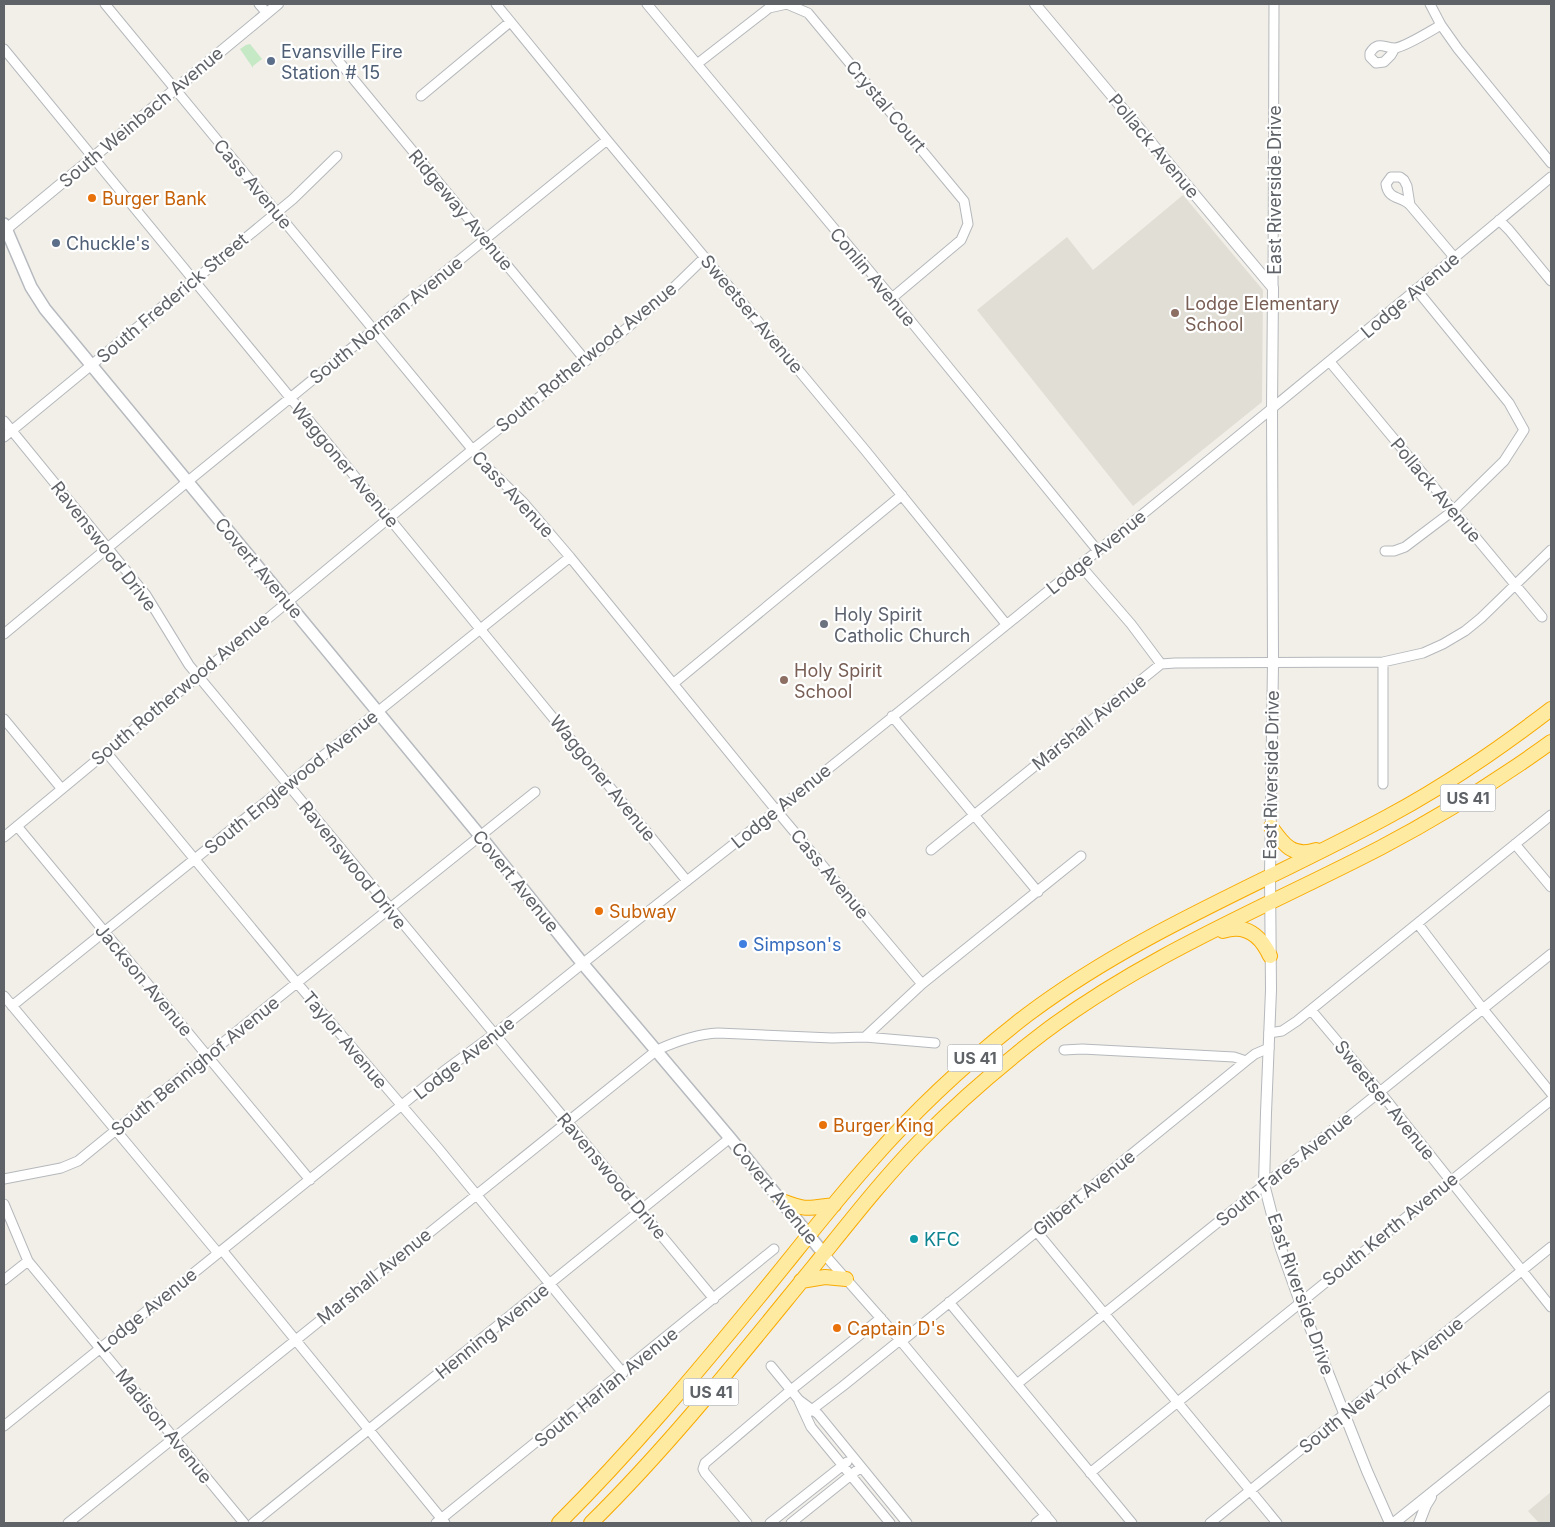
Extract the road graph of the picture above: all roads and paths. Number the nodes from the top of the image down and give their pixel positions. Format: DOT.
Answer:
graph roads {
  1 [pos="105,4"];
  2 [pos="259,4"];
  3 [pos="278,4"];
  4 [pos="496,4"];
  5 [pos="647,4"];
  6 [pos="1036,4"];
  7 [pos="1274,4"];
  8 [pos="1430,4"];
  9 [pos="267,13"];
  10 [pos="510,22"];
  11 [pos="1442,25"];
  12 [pos="1395,48"];
  13 [pos="4,49"];
  14 [pos="336,58"];
  15 [pos="697,64"];
  16 [pos="174,90"];
  17 [pos="421,96"];
  18 [pos="607,140"];
  19 [pos="337,156"];
  20 [pos="92,158"];
  21 [pos="1551,163"];
  22 [pos="1551,177"];
  23 [pos="1410,205"];
  24 [pos="276,212"];
  25 [pos="1499,220"];
  26 [pos="5,227"];
  27 [pos="485,240"];
  28 [pos="704,257"];
  29 [pos="1454,257"];
  30 [pos="193,281"];
  31 [pos="1551,281"];
  32 [pos="1273,288"];
  33 [pos="1416,289"];
  34 [pos="892,298"];
  35 [pos="373,330"];
  36 [pos="586,361"];
  37 [pos="1330,362"];
  38 [pos="91,365"];
  39 [pos="290,399"];
  40 [pos="1272,410"];
  41 [pos="4,421"];
  42 [pos="11,430"];
  43 [pos="4,437"];
  44 [pos="472,450"];
  45 [pos="187,482"];
  46 [pos="902,495"];
  47 [pos="1454,510"];
  48 [pos="389,518"];
  49 [pos="108,548"];
  50 [pos="1551,550"];
  51 [pos="1098,551"];
  52 [pos="1385,551"];
  53 [pos="570,557"];
  54 [pos="1080,566"];
  55 [pos="1516,585"];
  56 [pos="286,601"];
  57 [pos="1542,617"];
  58 [pos="1006,624"];
  59 [pos="481,629"];
  60 [pos="4,634"];
  61 [pos="1383,662"];
  62 [pos="1273,663"];
  63 [pos="1161,664"];
  64 [pos="197,676"];
  65 [pos="674,683"];
  66 [pos="1551,710"];
  67 [pos="378,712"];
  68 [pos="892,716"];
  69 [pos="4,719"];
  70 [pos="1551,742"];
  71 [pos="106,752"];
  72 [pos="1384,784"];
  73 [pos="287,785"];
  74 [pos="61,788"];
  75 [pos="535,792"];
  76 [pos="776,810"];
  77 [pos="974,815"];
  78 [pos="1551,815"];
  79 [pos="17,826"];
  80 [pos="1271,827"];
  81 [pos="4,837"];
  82 [pos="481,837"];
  83 [pos="1344,839"];
  84 [pos="1515,844"];
  85 [pos="931,850"];
  86 [pos="1081,856"];
  87 [pos="195,859"];
  88 [pos="1270,876"];
  89 [pos="687,880"];
  90 [pos="1551,887"];
  91 [pos="1038,892"];
  92 [pos="1270,902"];
  93 [pos="389,909"];
  94 [pos="1418,924"];
  95 [pos="104,932"];
  96 [pos="1196,939"];
  97 [pos="1551,954"];
  98 [pos="1270,956"];
  99 [pos="583,964"];
  100 [pos="297,984"];
  101 [pos="922,984"];
  102 [pos="4,996"];
  103 [pos="12,1006"];
  104 [pos="1483,1009"];
  105 [pos="1311,1010"];
  106 [pos="1269,1033"];
  107 [pos="494,1035"];
  108 [pos="865,1037"];
  109 [pos="935,1043"];
  110 [pos="1268,1048"];
  111 [pos="657,1050"];
  112 [pos="1064,1050"];
  113 [pos="207,1056"];
  114 [pos="1246,1061"];
  115 [pos="1380,1092"];
  116 [pos="1551,1093"];
  117 [pos="1551,1100"];
  118 [pos="401,1106"];
  119 [pos="566,1122"];
  120 [pos="116,1130"];
  121 [pos="730,1138"];
  122 [pos="4,1179"];
  123 [pos="310,1180"];
  124 [pos="1451,1180"];
  125 [pos="1264,1184"];
  126 [pos="476,1195"];
  127 [pos="782,1201"];
  128 [pos="4,1204"];
  129 [pos="834,1204"];
  130 [pos="641,1211"];
  131 [pos="1037,1232"];
  132 [pos="809,1236"];
  133 [pos="1551,1247"];
  134 [pos="774,1249"];
  135 [pos="220,1252"];
  136 [pos="824,1254"];
  137 [pos="28,1261"];
  138 [pos="1523,1270"];
  139 [pos="846,1279"];
  140 [pos="4,1280"];
  141 [pos="801,1281"];
  142 [pos="550,1284"];
  143 [pos="714,1300"];
  144 [pos="949,1302"];
  145 [pos="1300,1302"];
  146 [pos="1551,1307"];
  147 [pos="1104,1314"];
  148 [pos="881,1318"];
  149 [pos="295,1340"];
  150 [pos="901,1341"];
  151 [pos="100,1348"];
  152 [pos="771,1366"];
  153 [pos="623,1373"];
  154 [pos="1017,1384"];
  155 [pos="791,1390"];
  156 [pos="1551,1397"];
  157 [pos="1177,1402"];
  158 [pos="809,1412"];
  159 [pos="1344,1414"];
  160 [pos="4,1426"];
  161 [pos="368,1430"];
  162 [pos="173,1438"];
  163 [pos="853,1457"];
  164 [pos="842,1466"];
  165 [pos="861,1467"];
  166 [pos="1090,1473"];
  167 [pos="851,1476"];
  168 [pos="1437,1489"];
  169 [pos="1250,1491"];
  170 [pos="1046,1515"];
  171 [pos="441,1522"];
  172 [pos="68,1523"];
  173 [pos="244,1523"];
  174 [pos="253,1523"];
  175 [pos="559,1523"];
  176 [pos="591,1523"];
  177 [pos="747,1523"];
  178 [pos="770,1523"];
  179 [pos="791,1523"];
  180 [pos="890,1523"];
  181 [pos="907,1523"];
  182 [pos="1036,1523"];
  183 [pos="1052,1523"];
  184 [pos="1132,1523"];
  185 [pos="1210,1523"];
  186 [pos="1277,1523"];
  187 [pos="1390,1523"];
  188 [pos="1394,1523"];
  189 [pos="1419,1523"];
  1 -- 16 [label="street, Cass Avenue"];
  2 -- 9 [label="street"];
  3 -- 9 [label="street, South Weinbach Avenue"];
  4 -- 10 [label="street, Sweetser Avenue"];
  5 -- 15 [label="street, Conlin Avenue"];
  6 -- 32 [label="street, Pollack Avenue"];
  7 -- 32 [label="street, East Riverside Drive"];
  8 -- 11 [label="street"];
  9 -- 16 [label="street, South Weinbach Avenue"];
  10 -- 17 [label="street"];
  10 -- 18 [label="street, Sweetser Avenue"];
  11 -- 12 [label="street"];
  11 -- 21 [label="street"];
  13 -- 20 [label="street, Waggoner Avenue"];
  14 -- 27 [label="street, Ridgeway Avenue"];
  15 -- 34 [label="street, Conlin Avenue"];
  15 -- 34 [label="street, Crystal Court"];
  16 -- 20 [label="street, South Weinbach Avenue"];
  16 -- 24 [label="street, Cass Avenue"];
  18 -- 27 [label="street, South Norman Avenue"];
  18 -- 28 [label="street, Sweetser Avenue"];
  19 -- 24 [label="street, South Frederick Street"];
  20 -- 26 [label="street, South Weinbach Avenue"];
  20 -- 30 [label="street, Waggoner Avenue"];
  22 -- 25 [label="street, Lodge Avenue"];
  23 -- 29 [label="street"];
  24 -- 30 [label="street, South Frederick Street"];
  24 -- 35 [label="street, Cass Avenue"];
  25 -- 29 [label="street, Lodge Avenue"];
  25 -- 31 [label="street"];
  26 -- 38 [label="main road, Covert Avenue"];
  27 -- 35 [label="street, South Norman Avenue"];
  27 -- 36 [label="street, Ridgeway Avenue"];
  28 -- 36 [label="street, South Rotherwood Avenue"];
  28 -- 46 [label="street, Sweetser Avenue"];
  29 -- 33 [label="street, Lodge Avenue"];
  30 -- 38 [label="street, South Frederick Street"];
  30 -- 39 [label="street, Waggoner Avenue"];
  32 -- 40 [label="street, East Riverside Drive"];
  33 -- 37 [label="street, Lodge Avenue"];
  33 -- 47 [label="street"];
  34 -- 51 [label="street, Conlin Avenue"];
  35 -- 39 [label="street, South Norman Avenue"];
  35 -- 44 [label="street, Cass Avenue"];
  36 -- 44 [label="street, South Rotherwood Avenue"];
  37 -- 40 [label="street, Lodge Avenue"];
  37 -- 47 [label="street, Pollack Avenue"];
  38 -- 42 [label="street, South Frederick Street"];
  38 -- 45 [label="main road, Covert Avenue"];
  39 -- 45 [label="street, South Norman Avenue"];
  39 -- 48 [label="street, Waggoner Avenue"];
  40 -- 51 [label="street, Lodge Avenue"];
  40 -- 62 [label="street, East Riverside Drive"];
  41 -- 42 [label="street, Ravenswood Drive"];
  42 -- 43 [label="street, South Frederick Street"];
  42 -- 49 [label="street, Ravenswood Drive"];
  44 -- 48 [label="street, South Rotherwood Avenue"];
  44 -- 53 [label="street, Cass Avenue"];
  45 -- 49 [label="street, South Norman Avenue"];
  45 -- 56 [label="main road, Covert Avenue"];
  46 -- 58 [label="street, Sweetser Avenue"];
  46 -- 65 [label="street"];
  47 -- 52 [label="street"];
  47 -- 55 [label="street, Pollack Avenue"];
  48 -- 56 [label="street, South Rotherwood Avenue"];
  48 -- 59 [label="street, Waggoner Avenue"];
  49 -- 60 [label="street, South Norman Avenue"];
  49 -- 64 [label="street, Ravenswood Drive"];
  50 -- 55 [label="street, Marshall Avenue"];
  51 -- 54 [label="street, Lodge Avenue"];
  53 -- 59 [label="street, South Englewood Avenue"];
  53 -- 65 [label="street, Cass Avenue"];
  54 -- 58 [label="street, Lodge Avenue"];
  54 -- 63 [label="street"];
  55 -- 57 [label="street, Pollack Avenue"];
  55 -- 61 [label="street, Marshall Avenue"];
  56 -- 64 [label="street, South Rotherwood Avenue"];
  56 -- 67 [label="main road, Covert Avenue"];
  58 -- 68 [label="street, Lodge Avenue"];
  59 -- 67 [label="street, South Englewood Avenue"];
  59 -- 89 [label="street, Waggoner Avenue"];
  61 -- 62 [label="street, Marshall Avenue"];
  61 -- 72 [label="street"];
  62 -- 63 [label="street, Marshall Avenue"];
  62 -- 80 [label="street, East Riverside Drive"];
  63 -- 77 [label="street, Marshall Avenue"];
  64 -- 71 [label="street, South Rotherwood Avenue"];
  64 -- 73 [label="street, Ravenswood Drive"];
  65 -- 76 [label="street, Cass Avenue"];
  66 -- 83 [label="highway, US 41"];
  67 -- 73 [label="street, South Englewood Avenue"];
  67 -- 82 [label="main road, Covert Avenue"];
  68 -- 76 [label="street, Lodge Avenue"];
  68 -- 77 [label="street"];
  69 -- 74 [label="street"];
  70 -- 92 [label="highway, US 41"];
  71 -- 74 [label="street, South Rotherwood Avenue"];
  71 -- 87 [label="street, Taylor Avenue"];
  73 -- 87 [label="street, South Englewood Avenue"];
  73 -- 93 [label="street, Ravenswood Drive"];
  74 -- 79 [label="street, South Rotherwood Avenue"];
  75 -- 82 [label="street, South Bennighof Avenue"];
  76 -- 89 [label="street, Lodge Avenue"];
  76 -- 101 [label="street, Cass Avenue"];
  77 -- 85 [label="street, Marshall Avenue"];
  77 -- 91 [label="street"];
  78 -- 84 [label="street"];
  79 -- 81 [label="street, South Rotherwood Avenue"];
  79 -- 95 [label="street, Jackson Avenue"];
  80 -- 83 [label="highway"];
  80 -- 88 [label="street, East Riverside Drive"];
  82 -- 93 [label="street, South Bennighof Avenue"];
  82 -- 99 [label="main road, Covert Avenue"];
  83 -- 88 [label="highway, US 41"];
  84 -- 90 [label="street"];
  84 -- 94 [label="street"];
  86 -- 91 [label="street"];
  87 -- 95 [label="street, South Englewood Avenue"];
  87 -- 100 [label="street, Taylor Avenue"];
  88 -- 92 [label="street, East Riverside Drive"];
  88 -- 129 [label="highway, US 41"];
  89 -- 99 [label="street, Lodge Avenue"];
  91 -- 101 [label="street"];
  92 -- 96 [label="highway, US 41"];
  92 -- 98 [label="street, East Riverside Drive"];
  93 -- 100 [label="street, South Bennighof Avenue"];
  93 -- 107 [label="street, Ravenswood Drive"];
  94 -- 104 [label="street"];
  94 -- 105 [label="street"];
  95 -- 103 [label="street, South Englewood Avenue"];
  95 -- 113 [label="street, Jackson Avenue"];
  96 -- 98 [label="highway"];
  96 -- 136 [label="highway, US 41"];
  97 -- 104 [label="street, South Fares Avenue"];
  98 -- 106 [label="street, East Riverside Drive"];
  99 -- 107 [label="street, Lodge Avenue"];
  99 -- 111 [label="main road, Covert Avenue"];
  100 -- 113 [label="street, South Bennighof Avenue"];
  100 -- 118 [label="street, Taylor Avenue"];
  101 -- 108 [label="street"];
  102 -- 103 [label="street"];
  103 -- 120 [label="street"];
  104 -- 115 [label="street, South Fares Avenue"];
  104 -- 116 [label="street"];
  105 -- 106 [label="street"];
  105 -- 115 [label="street, Sweetser Avenue"];
  106 -- 110 [label="street, East Riverside Drive"];
  107 -- 118 [label="street, Lodge Avenue"];
  107 -- 119 [label="street, Ravenswood Drive"];
  108 -- 109 [label="street, Marshall Avenue"];
  108 -- 111 [label="street, Marshall Avenue"];
  110 -- 114 [label="street, Gilbert Avenue"];
  110 -- 125 [label="street, East Riverside Drive"];
  111 -- 119 [label="street, Marshall Avenue"];
  111 -- 121 [label="main road, Covert Avenue"];
  112 -- 114 [label="street"];
  113 -- 120 [label="street, South Bennighof Avenue"];
  113 -- 123 [label="street, Jackson Avenue"];
  114 -- 131 [label="street, Gilbert Avenue"];
  115 -- 124 [label="street, Sweetser Avenue"];
  115 -- 125 [label="street, South Fares Avenue"];
  117 -- 124 [label="street, South Kerth Avenue"];
  118 -- 123 [label="street, Lodge Avenue"];
  118 -- 126 [label="street, Taylor Avenue"];
  119 -- 126 [label="street, Marshall Avenue"];
  119 -- 130 [label="street, Ravenswood Drive"];
  120 -- 122 [label="street, South Bennighof Avenue"];
  120 -- 135 [label="street"];
  121 -- 127 [label="main road, Covert Avenue"];
  121 -- 130 [label="street, Henning Avenue"];
  123 -- 135 [label="street, Lodge Avenue"];
  124 -- 138 [label="street, Sweetser Avenue"];
  124 -- 145 [label="street, South Kerth Avenue"];
  125 -- 145 [label="street, East Riverside Drive"];
  125 -- 147 [label="street, South Fares Avenue"];
  126 -- 142 [label="street, Taylor Avenue"];
  126 -- 149 [label="street, Marshall Avenue"];
  127 -- 129 [label="highway"];
  127 -- 132 [label="main road, Covert Avenue"];
  128 -- 137 [label="street, Madison Avenue"];
  129 -- 132 [label="highway, US 41"];
  130 -- 142 [label="street, Henning Avenue"];
  130 -- 143 [label="street, Ravenswood Drive"];
  131 -- 144 [label="street, Gilbert Avenue"];
  131 -- 147 [label="street"];
  132 -- 136 [label="main road, Covert Avenue"];
  132 -- 175 [label="highway, US 41"];
  133 -- 138 [label="street, South New York Avenue"];
  134 -- 143 [label="street, South Harlan Avenue"];
  135 -- 149 [label="street"];
  135 -- 151 [label="street, Lodge Avenue"];
  136 -- 139 [label="street, Covert Avenue"];
  136 -- 141 [label="highway, US 41"];
  137 -- 140 [label="street"];
  137 -- 151 [label="street, Madison Avenue"];
  138 -- 146 [label="street, Sweetser Avenue"];
  138 -- 159 [label="street, South New York Avenue"];
  139 -- 141 [label="highway"];
  139 -- 148 [label="street, Covert Avenue"];
  141 -- 176 [label="highway, US 41"];
  142 -- 153 [label="street, Taylor Avenue"];
  142 -- 161 [label="street, Henning Avenue"];
  143 -- 153 [label="street, South Harlan Avenue"];
  144 -- 150 [label="street, Gilbert Avenue"];
  144 -- 154 [label="street"];
  145 -- 157 [label="street, South Kerth Avenue"];
  145 -- 159 [label="street, East Riverside Drive"];
  147 -- 154 [label="street, South Fares Avenue"];
  147 -- 157 [label="street"];
  148 -- 150 [label="street, Covert Avenue"];
  148 -- 155 [label="street"];
  149 -- 161 [label="street"];
  149 -- 162 [label="street, Marshall Avenue"];
  150 -- 158 [label="street, Gilbert Avenue"];
  150 -- 170 [label="street, Covert Avenue"];
  151 -- 160 [label="street, Lodge Avenue"];
  151 -- 162 [label="street, Madison Avenue"];
  152 -- 155 [label="street"];
  153 -- 171 [label="street, South Harlan Avenue"];
  154 -- 166 [label="street"];
  155 -- 158 [label="street"];
  155 -- 177 [label="street"];
  156 -- 168 [label="street"];
  157 -- 166 [label="street, South Kerth Avenue"];
  157 -- 169 [label="street"];
  158 -- 163 [label="street"];
  158 -- 164 [label="street"];
  159 -- 169 [label="street, South New York Avenue"];
  159 -- 187 [label="street, East Riverside Drive"];
  161 -- 171 [label="street"];
  161 -- 174 [label="street, Henning Avenue"];
  162 -- 172 [label="street, Marshall Avenue"];
  162 -- 173 [label="street, Madison Avenue"];
  163 -- 164 [label="street"];
  163 -- 165 [label="street"];
  164 -- 167 [label="street"];
  164 -- 178 [label="street"];
  165 -- 167 [label="street"];
  165 -- 181 [label="street"];
  166 -- 184 [label="street"];
  167 -- 179 [label="street"];
  167 -- 180 [label="street"];
  168 -- 188 [label="street"];
  168 -- 189 [label="street"];
  169 -- 185 [label="street, South New York Avenue"];
  169 -- 186 [label="street"];
  170 -- 182 [label="street"];
  170 -- 183 [label="street, Covert Avenue"];
}
